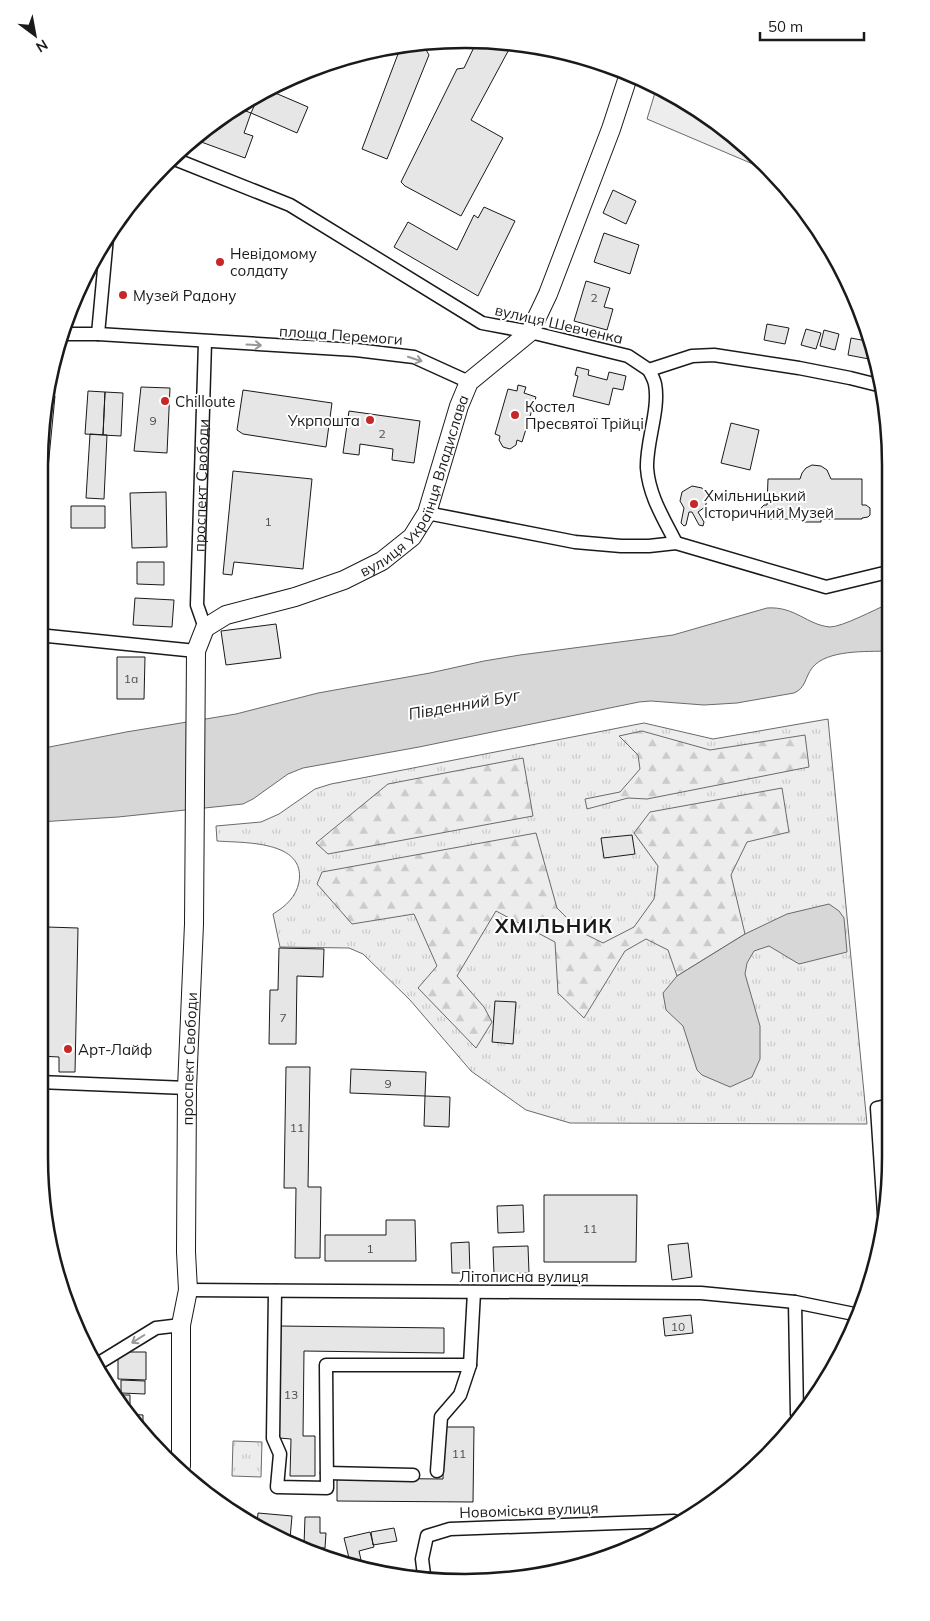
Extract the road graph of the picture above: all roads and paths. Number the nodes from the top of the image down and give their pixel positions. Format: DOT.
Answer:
graph roads {
  1 [pos="627,80"];
  2 [pos="179,161"];
  3 [pos="106,252"];
  4 [pos="530,332"];
  5 [pos="69,334"];
  6 [pos="98,334"];
  7 [pos="205,342"];
  8 [pos="650,370"];
  9 [pos="469,382"];
  10 [pos="874,384"];
  11 [pos="427,513"];
  12 [pos="676,543"];
  13 [pos="882,573"];
  14 [pos="205,628"];
  15 [pos="48,635"];
  16 [pos="196,651"];
  17 [pos="48,1082"];
  18 [pos="187,1088"];
  19 [pos="882,1107"];
  20 [pos="882,1183"];
  21 [pos="188,1290"];
  22 [pos="275,1291"];
  23 [pos="474,1292"];
  24 [pos="795,1302"];
  25 [pos="852,1314"];
  26 [pos="181,1325"];
  27 [pos="101,1362"];
  28 [pos="470,1365"];
  29 [pos="797,1409"];
  30 [pos="181,1461"];
  31 [pos="437,1471"];
  32 [pos="328,1473"];
  33 [pos="413,1475"];
  34 [pos="665,1522"];
  35 [pos="424,1571"];
  1 -- 4 [label="main road, вулиця Українця Владислава"];
  2 -- 4 [label="street, вулиця Шевченка"];
  3 -- 6 [label="street"];
  4 -- 8 [label="street, вулиця Шевченка"];
  4 -- 9 [label="main road, вулиця Українця Владислава"];
  5 -- 6 [label="street, площа Перемоги"];
  6 -- 7 [label="street, площа Перемоги"];
  7 -- 9 [label="street, площа Перемоги, one-way"];
  7 -- 14 [label="street, проспект Свободи"];
  8 -- 10 [label="street"];
  8 -- 12 [label="street"];
  9 -- 11 [label="main road, вулиця Українця Владислава"];
  11 -- 12 [label="street"];
  11 -- 14 [label="main road, вулиця Українця Владислава"];
  12 -- 13 [label="street"];
  14 -- 16 [label="main road"];
  15 -- 16 [label="street"];
  16 -- 18 [label="main road, проспект Свободи"];
  17 -- 18 [label="street"];
  18 -- 21 [label="main road, проспект Свободи"];
  19 -- 20 [label="street"];
  21 -- 22 [label="street, Літописна вулиця"];
  21 -- 26 [label="main road, проспект Свободи"];
  22 -- 23 [label="street, Літописна вулиця"];
  22 -- 32 [label="street"];
  23 -- 24 [label="street, Літописна вулиця"];
  23 -- 28 [label="street"];
  24 -- 25 [label="street, Літописна вулиця"];
  24 -- 29 [label="street"];
  26 -- 27 [label="street, one-way"];
  26 -- 30 [label="main road, проспект Свободи"];
  28 -- 31 [label="street"];
  28 -- 32 [label="street"];
  32 -- 33 [label="street"];
  34 -- 35 [label="street, Новоміська вулиця"];
}
